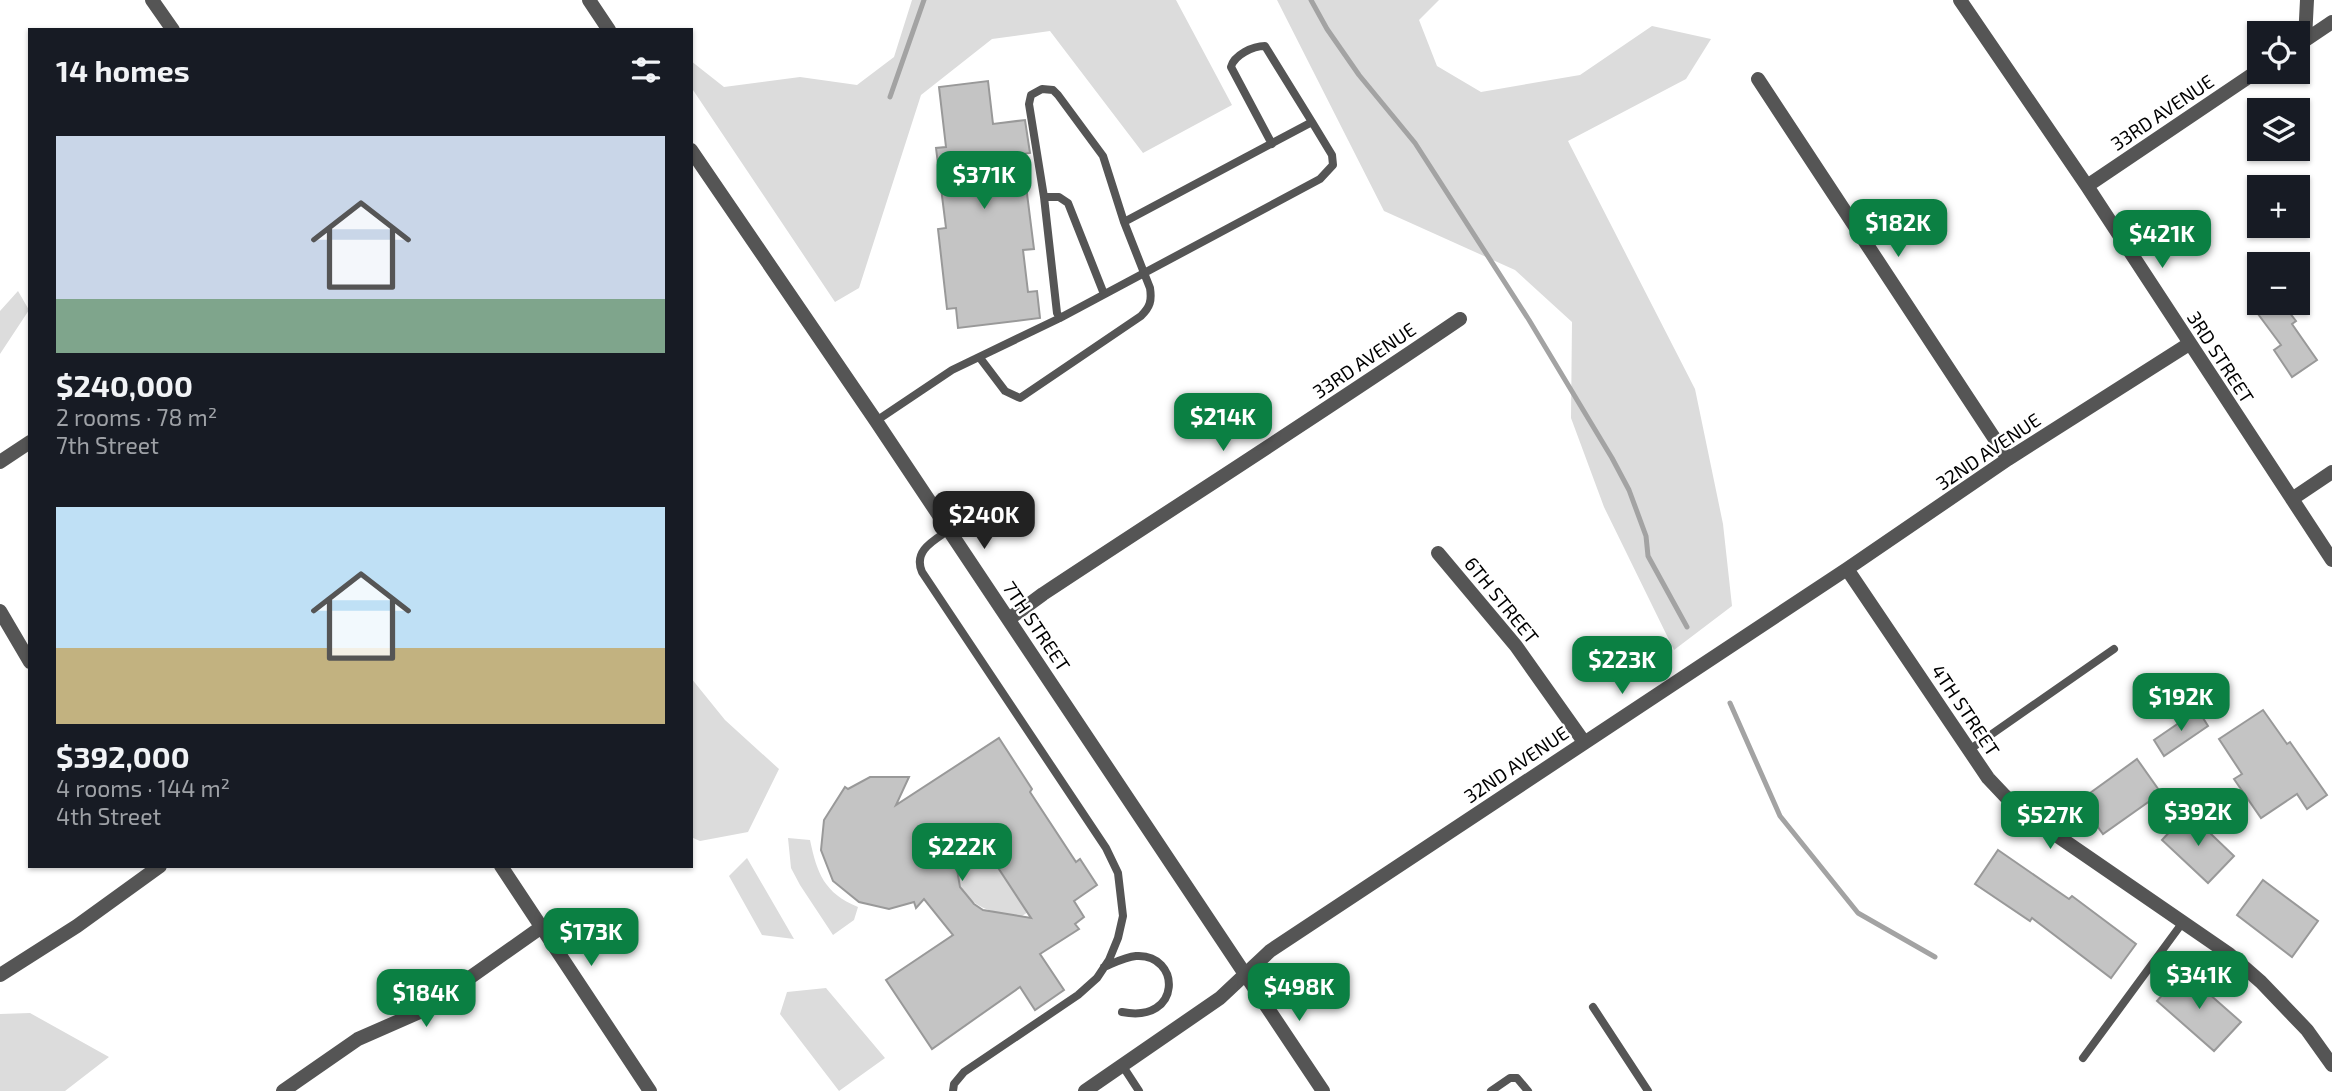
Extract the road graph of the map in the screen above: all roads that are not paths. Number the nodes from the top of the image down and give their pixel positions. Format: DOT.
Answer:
graph roads {
  1 [pos="152,0"];
  2 [pos="589,0"];
  3 [pos="1960,0"];
  4 [pos="2307,0"];
  5 [pos="2304,21"];
  6 [pos="2332,22"];
  7 [pos="172,28"];
  8 [pos="608,28"];
  9 [pos="2310,37"];
  10 [pos="2247,78"];
  11 [pos="1758,79"];
  12 [pos="1312,122"];
  13 [pos="1272,144"];
  14 [pos="693,153"];
  15 [pos="2087,186"];
  16 [pos="1044,197"];
  17 [pos="1124,222"];
  18 [pos="1142,272"];
  19 [pos="1104,294"];
  20 [pos="1060,318"];
  21 [pos="1460,319"];
  22 [pos="2189,344"];
  23 [pos="979,358"];
  24 [pos="876,421"];
  25 [pos="28,443"];
  26 [pos="2008,459"];
  27 [pos="0,462"];
  28 [pos="2332,472"];
  29 [pos="2292,499"];
  30 [pos="949,530"];
  31 [pos="1438,553"];
  32 [pos="2332,560"];
  33 [pos="1847,569"];
  34 [pos="0,611"];
  35 [pos="1009,619"];
  36 [pos="2114,649"];
  37 [pos="28,659"];
  38 [pos="1584,742"];
  39 [pos="1969,750"];
  40 [pos="156,868"];
  41 [pos="502,868"];
  42 [pos="2183,922"];
  43 [pos="543,926"];
  44 [pos="1104,967"];
  45 [pos="1247,973"];
  46 [pos="0,975"];
  47 [pos="1593,1007"];
  48 [pos="1122,1012"];
  49 [pos="2083,1058"];
  50 [pos="1122,1065"];
  51 [pos="2332,1065"];
  52 [pos="283,1091"];
  53 [pos="650,1091"];
  54 [pos="953,1091"];
  55 [pos="1084,1091"];
  56 [pos="1139,1091"];
  57 [pos="1323,1091"];
  58 [pos="1491,1091"];
  59 [pos="1528,1091"];
  60 [pos="1647,1091"];
  1 -- 7 [label="street"];
  2 -- 8 [label="street"];
  3 -- 15 [label="street, 3RD STREET"];
  4 -- 5 [label="street"];
  6 -- 9 [label="street"];
  10 -- 15 [label="street, 33RD AVENUE"];
  11 -- 26 [label="street"];
  12 -- 13 [label="lane"];
  12 -- 13 [label="lane"];
  12 -- 18 [label="lane"];
  13 -- 17 [label="lane"];
  14 -- 24 [label="street, 7TH STREET"];
  15 -- 22 [label="street, 3RD STREET"];
  16 -- 17 [label="lane"];
  16 -- 19 [label="lane"];
  16 -- 20 [label="lane"];
  17 -- 18 [label="lane"];
  18 -- 19 [label="lane"];
  18 -- 23 [label="lane"];
  19 -- 20 [label="lane"];
  20 -- 23 [label="lane"];
  21 -- 35 [label="street, 33RD AVENUE"];
  22 -- 26 [label="street, 32ND AVENUE"];
  22 -- 29 [label="street, 3RD STREET"];
  23 -- 24 [label="lane"];
  24 -- 30 [label="street, 7TH STREET"];
  25 -- 27 [label="street"];
  26 -- 33 [label="street, 32ND AVENUE"];
  28 -- 29 [label="street"];
  29 -- 32 [label="street, 3RD STREET"];
  30 -- 35 [label="street, 7TH STREET"];
  30 -- 44 [label="lane"];
  31 -- 38 [label="street, 6TH STREET"];
  33 -- 38 [label="street, 32ND AVENUE"];
  33 -- 39 [label="street, 4TH STREET"];
  34 -- 37 [label="street"];
  35 -- 45 [label="street, 7TH STREET"];
  36 -- 39 [label="lane"];
  38 -- 45 [label="street, 32ND AVENUE"];
  39 -- 42 [label="street, 4TH STREET"];
  40 -- 46 [label="street"];
  41 -- 43 [label="street"];
  42 -- 49 [label="lane"];
  42 -- 51 [label="street, 4TH STREET"];
  43 -- 52 [label="street"];
  43 -- 53 [label="street"];
  44 -- 48 [label="lane"];
  44 -- 54 [label="lane"];
  45 -- 50 [label="street, 32ND AVENUE"];
  45 -- 57 [label="street, 7TH STREET"];
  47 -- 60 [label="lane"];
  50 -- 55 [label="street, 32ND AVENUE"];
  50 -- 56 [label="lane"];
  58 -- 59 [label="lane"];
}
